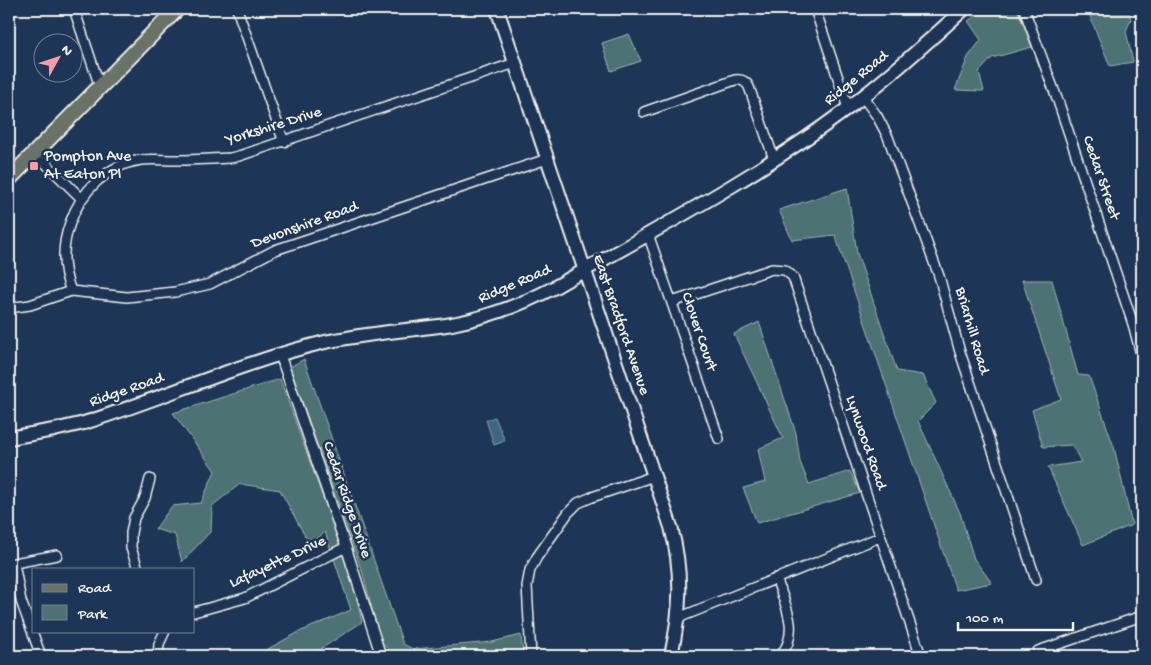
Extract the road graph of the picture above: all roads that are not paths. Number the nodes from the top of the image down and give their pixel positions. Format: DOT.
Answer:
graph roads {
  1 [pos="74,9"];
  2 [pos="177,9"];
  3 [pos="237,9"];
  4 [pos="497,9"];
  5 [pos="815,9"];
  6 [pos="964,9"];
  7 [pos="1024,9"];
  8 [pos="515,63"];
  9 [pos="100,87"];
  10 [pos="863,97"];
  11 [pos="848,108"];
  12 [pos="644,112"];
  13 [pos="284,142"];
  14 [pos="34,152"];
  15 [pos="547,159"];
  16 [pos="774,159"];
  17 [pos="9,179"];
  18 [pos="81,198"];
  19 [pos="648,234"];
  20 [pos="585,270"];
  21 [pos="71,291"];
  22 [pos="672,302"];
  23 [pos="9,308"];
  24 [pos="1138,323"];
  25 [pos="280,355"];
  26 [pos="1142,358"];
  27 [pos="9,438"];
  28 [pos="719,439"];
  29 [pos="654,476"];
  30 [pos="150,479"];
  31 [pos="880,536"];
  32 [pos="346,547"];
  33 [pos="57,555"];
  34 [pos="11,563"];
  35 [pos="138,568"];
  36 [pos="776,578"];
  37 [pos="1036,580"];
  38 [pos="195,612"];
  39 [pos="1142,616"];
  40 [pos="678,618"];
  41 [pos="32,631"];
  42 [pos="32,632"];
  43 [pos="165,632"];
  44 [pos="1038,651"];
  45 [pos="41,656"];
  46 [pos="158,656"];
  47 [pos="381,656"];
  48 [pos="531,656"];
  49 [pos="671,656"];
  50 [pos="780,656"];
  51 [pos="921,656"];
  1 -- 9 [label="street"];
  2 -- 9 [label="main road"];
  3 -- 13 [label="street"];
  4 -- 8 [label="main road, East Bradford Avenue"];
  5 -- 11 [label="street"];
  6 -- 10 [label="main road, Ridge Road"];
  7 -- 24 [label="street, Cedar Street"];
  8 -- 13 [label="street, Yorkshire Drive"];
  8 -- 15 [label="main road, East Bradford Avenue"];
  9 -- 14 [label="main road"];
  10 -- 11 [label="main road, Ridge Road"];
  10 -- 37 [label="street, Briarhill Road"];
  11 -- 16 [label="main road, Ridge Road"];
  12 -- 16 [label="street"];
  13 -- 18 [label="street, Yorkshire Drive"];
  14 -- 17 [label="main road"];
  14 -- 18 [label="street"];
  15 -- 20 [label="main road, East Bradford Avenue"];
  15 -- 21 [label="street, Devonshire Road"];
  16 -- 19 [label="main road, Ridge Road"];
  18 -- 21 [label="street, Yorkshire Drive"];
  19 -- 20 [label="main road, Ridge Road"];
  19 -- 22 [label="street, Clover Court"];
  20 -- 25 [label="main road, Ridge Road"];
  20 -- 29 [label="main road, East Bradford Avenue"];
  21 -- 23 [label="street"];
  22 -- 28 [label="street, Clover Court"];
  22 -- 31 [label="street, Lynwood Road"];
  24 -- 26 [label="street, Cedar Street"];
  25 -- 27 [label="main road, Ridge Road"];
  25 -- 32 [label="street, Cedar Ridge Drive"];
  29 -- 40 [label="main road, East Bradford Avenue"];
  29 -- 48 [label="street"];
  30 -- 35 [label="street"];
  31 -- 36 [label="street"];
  31 -- 51 [label="street"];
  32 -- 38 [label="street, Lafayette Drive"];
  32 -- 47 [label="street, Cedar Ridge Drive"];
  33 -- 34 [label="street"];
  34 -- 41 [label="street"];
  36 -- 40 [label="street"];
  36 -- 50 [label="street"];
  39 -- 44 [label="street"];
  40 -- 49 [label="main road, East Bradford Avenue"];
  42 -- 45 [label="street"];
  43 -- 46 [label="street"];
}
